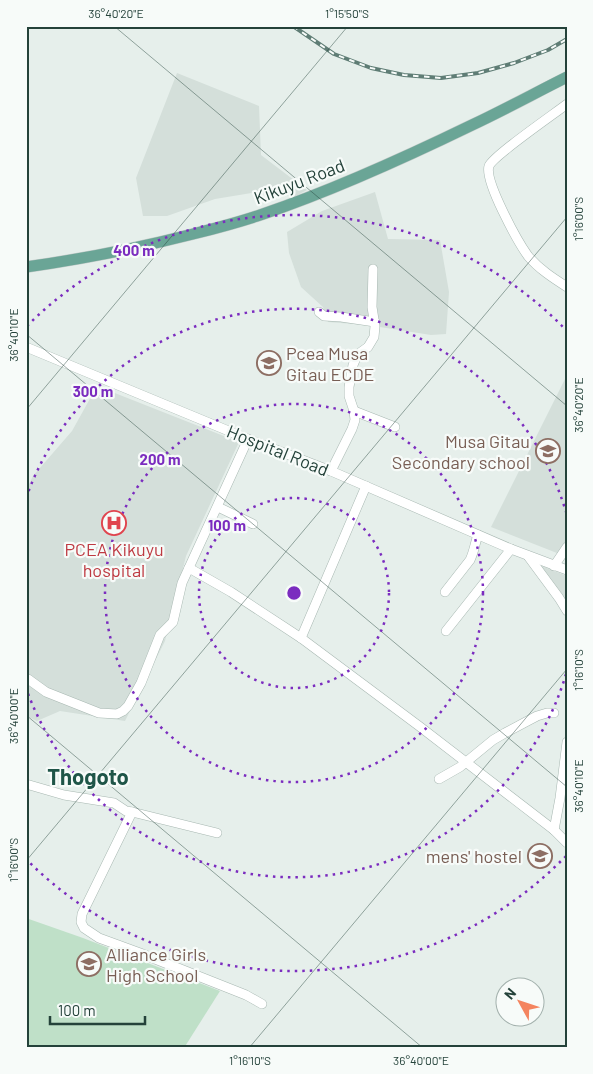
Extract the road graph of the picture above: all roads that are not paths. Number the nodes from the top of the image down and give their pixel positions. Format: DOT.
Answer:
graph roads {
  1 [pos="567,77"];
  2 [pos="567,104"];
  3 [pos="26,267"];
  4 [pos="373,269"];
  5 [pos="567,287"];
  6 [pos="319,312"];
  7 [pos="375,322"];
  8 [pos="26,348"];
  9 [pos="354,411"];
  10 [pos="395,427"];
  11 [pos="248,439"];
  12 [pos="331,471"];
  13 [pos="366,486"];
  14 [pos="218,507"];
  15 [pos="253,524"];
  16 [pos="478,535"];
  17 [pos="567,547"];
  18 [pos="510,549"];
  19 [pos="528,555"];
  20 [pos="554,566"];
  21 [pos="189,568"];
  22 [pos="567,570"];
  23 [pos="445,592"];
  24 [pos="567,610"];
  25 [pos="446,631"];
  26 [pos="301,638"];
  27 [pos="28,679"];
  28 [pos="554,712"];
  29 [pos="567,742"];
  30 [pos="466,762"];
  31 [pos="440,779"];
  32 [pos="26,784"];
  33 [pos="132,812"];
  34 [pos="554,830"];
  35 [pos="217,833"];
  36 [pos="567,843"];
  37 [pos="262,1004"];
  1 -- 3 [label="main road, Kikuyu Road"];
  2 -- 5 [label="street"];
  4 -- 7 [label="street"];
  6 -- 7 [label="street"];
  7 -- 9 [label="street"];
  8 -- 11 [label="street, Hospital Road"];
  9 -- 10 [label="street"];
  9 -- 12 [label="street"];
  11 -- 12 [label="street, Hospital Road"];
  11 -- 14 [label="street"];
  12 -- 13 [label="street, Hospital Road"];
  13 -- 16 [label="street, Hospital Road"];
  13 -- 26 [label="street"];
  14 -- 15 [label="street"];
  14 -- 21 [label="street"];
  16 -- 18 [label="street, Hospital Road"];
  16 -- 23 [label="street"];
  17 -- 20 [label="street"];
  18 -- 19 [label="street, Hospital Road"];
  18 -- 25 [label="street"];
  19 -- 20 [label="street, Hospital Road"];
  19 -- 24 [label="street"];
  20 -- 22 [label="street, Hospital Road"];
  21 -- 26 [label="street"];
  21 -- 27 [label="street"];
  26 -- 30 [label="street"];
  28 -- 30 [label="street"];
  29 -- 34 [label="street"];
  30 -- 31 [label="street"];
  30 -- 34 [label="street"];
  32 -- 33 [label="street"];
  33 -- 35 [label="street"];
  33 -- 37 [label="street"];
  34 -- 36 [label="street"];
}
